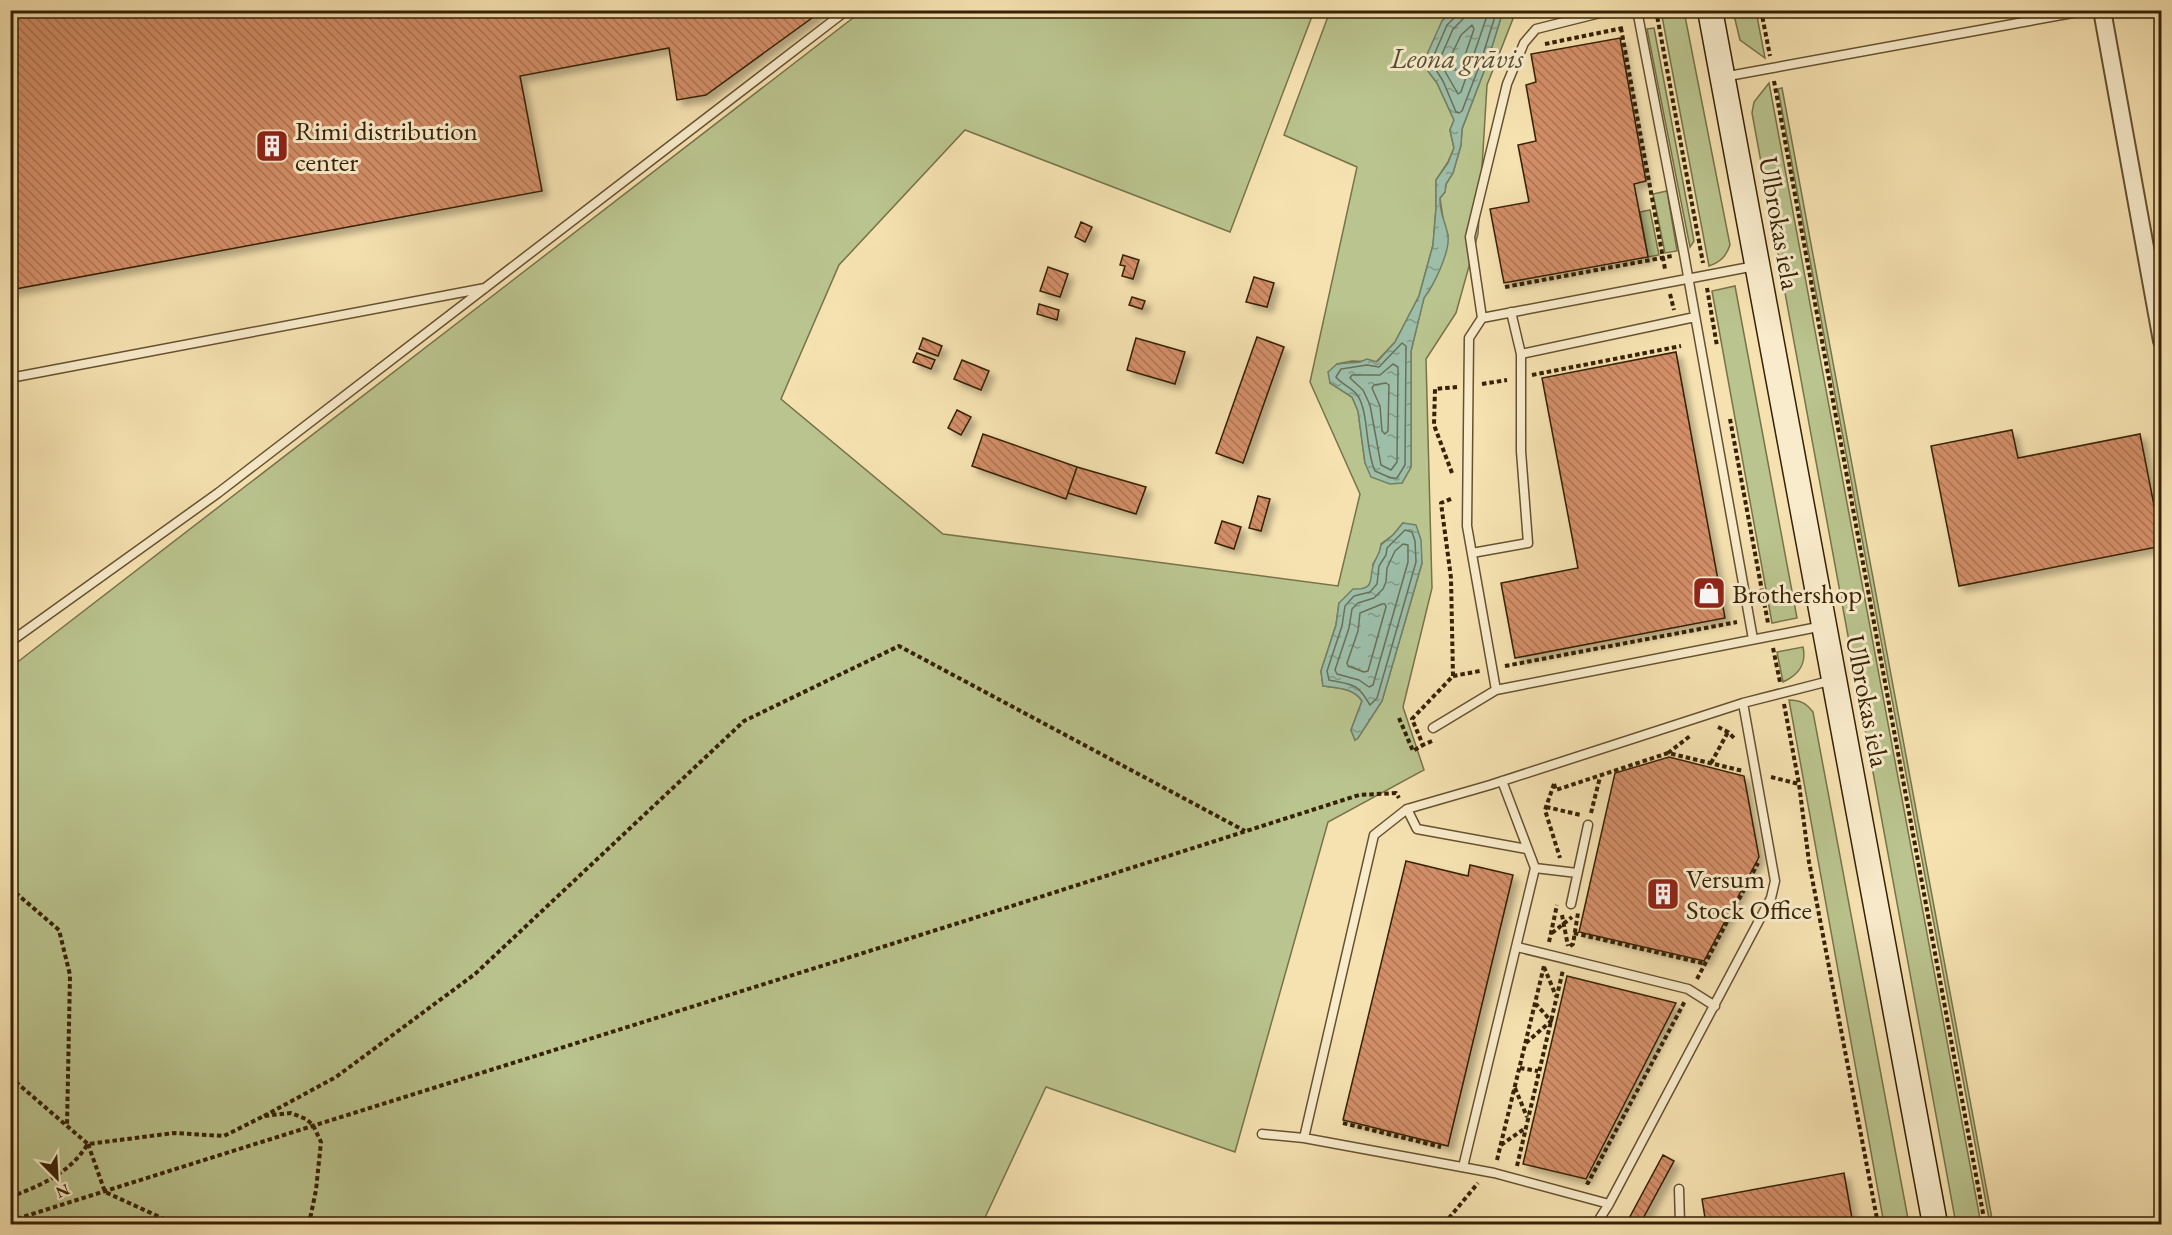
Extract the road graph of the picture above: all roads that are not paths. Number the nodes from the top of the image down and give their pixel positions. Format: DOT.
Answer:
graph roads {
  1 [pos="847,10"];
  2 [pos="1612,10"];
  3 [pos="1637,10"];
  4 [pos="1710,10"];
  5 [pos="2089,10"];
  6 [pos="2102,10"];
  7 [pos="1723,77"];
  8 [pos="1758,266"];
  9 [pos="1689,279"];
  10 [pos="489,287"];
  11 [pos="1511,312"];
  12 [pos="1695,317"];
  13 [pos="1482,318"];
  14 [pos="2162,341"];
  15 [pos="1521,354"];
  16 [pos="10,378"];
  17 [pos="1472,553"];
  18 [pos="1823,626"];
  19 [pos="1753,639"];
  20 [pos="10,642"];
  21 [pos="1834,680"];
  22 [pos="1496,690"];
  23 [pos="1743,703"];
  24 [pos="1433,728"];
  25 [pos="1502,781"];
  26 [pos="1407,808"];
  27 [pos="1588,825"];
  28 [pos="1527,849"];
  29 [pos="1535,868"];
  30 [pos="1577,873"];
  31 [pos="1571,904"];
  32 [pos="1517,947"];
  33 [pos="1715,1006"];
  34 [pos="1262,1134"];
  35 [pos="1304,1138"];
  36 [pos="1463,1167"];
  37 [pos="1680,1189"];
  38 [pos="1609,1204"];
  39 [pos="1600,1218"];
  40 [pos="1680,1224"];
  41 [pos="1935,1224"];
  1 -- 10 [label="lane"];
  2 -- 13 [label="lane"];
  3 -- 9 [label="lane"];
  4 -- 7 [label="main road, Ulbrokas iela"];
  5 -- 7 [label="lane"];
  6 -- 14 [label="street"];
  7 -- 8 [label="main road, Ulbrokas iela"];
  8 -- 9 [label="lane"];
  8 -- 18 [label="main road, Ulbrokas iela"];
  9 -- 11 [label="lane"];
  9 -- 12 [label="lane"];
  10 -- 16 [label="lane"];
  10 -- 20 [label="lane"];
  11 -- 13 [label="lane"];
  11 -- 15 [label="lane"];
  12 -- 15 [label="lane"];
  12 -- 19 [label="lane"];
  13 -- 17 [label="lane"];
  15 -- 17 [label="lane"];
  17 -- 22 [label="lane"];
  18 -- 19 [label="lane"];
  18 -- 21 [label="main road, Ulbrokas iela"];
  19 -- 22 [label="lane"];
  21 -- 23 [label="lane"];
  21 -- 41 [label="main road, Ulbrokas iela"];
  22 -- 24 [label="lane"];
  23 -- 25 [label="lane"];
  23 -- 33 [label="lane"];
  25 -- 26 [label="lane"];
  25 -- 28 [label="lane"];
  26 -- 28 [label="lane"];
  26 -- 35 [label="lane"];
  27 -- 30 [label="lane"];
  28 -- 29 [label="lane"];
  29 -- 30 [label="lane"];
  29 -- 32 [label="lane"];
  30 -- 31 [label="lane"];
  32 -- 33 [label="lane"];
  32 -- 36 [label="lane"];
  33 -- 38 [label="lane"];
  34 -- 35 [label="lane"];
  35 -- 36 [label="lane"];
  36 -- 38 [label="lane"];
  37 -- 40 [label="lane"];
  38 -- 39 [label="lane"];
}
